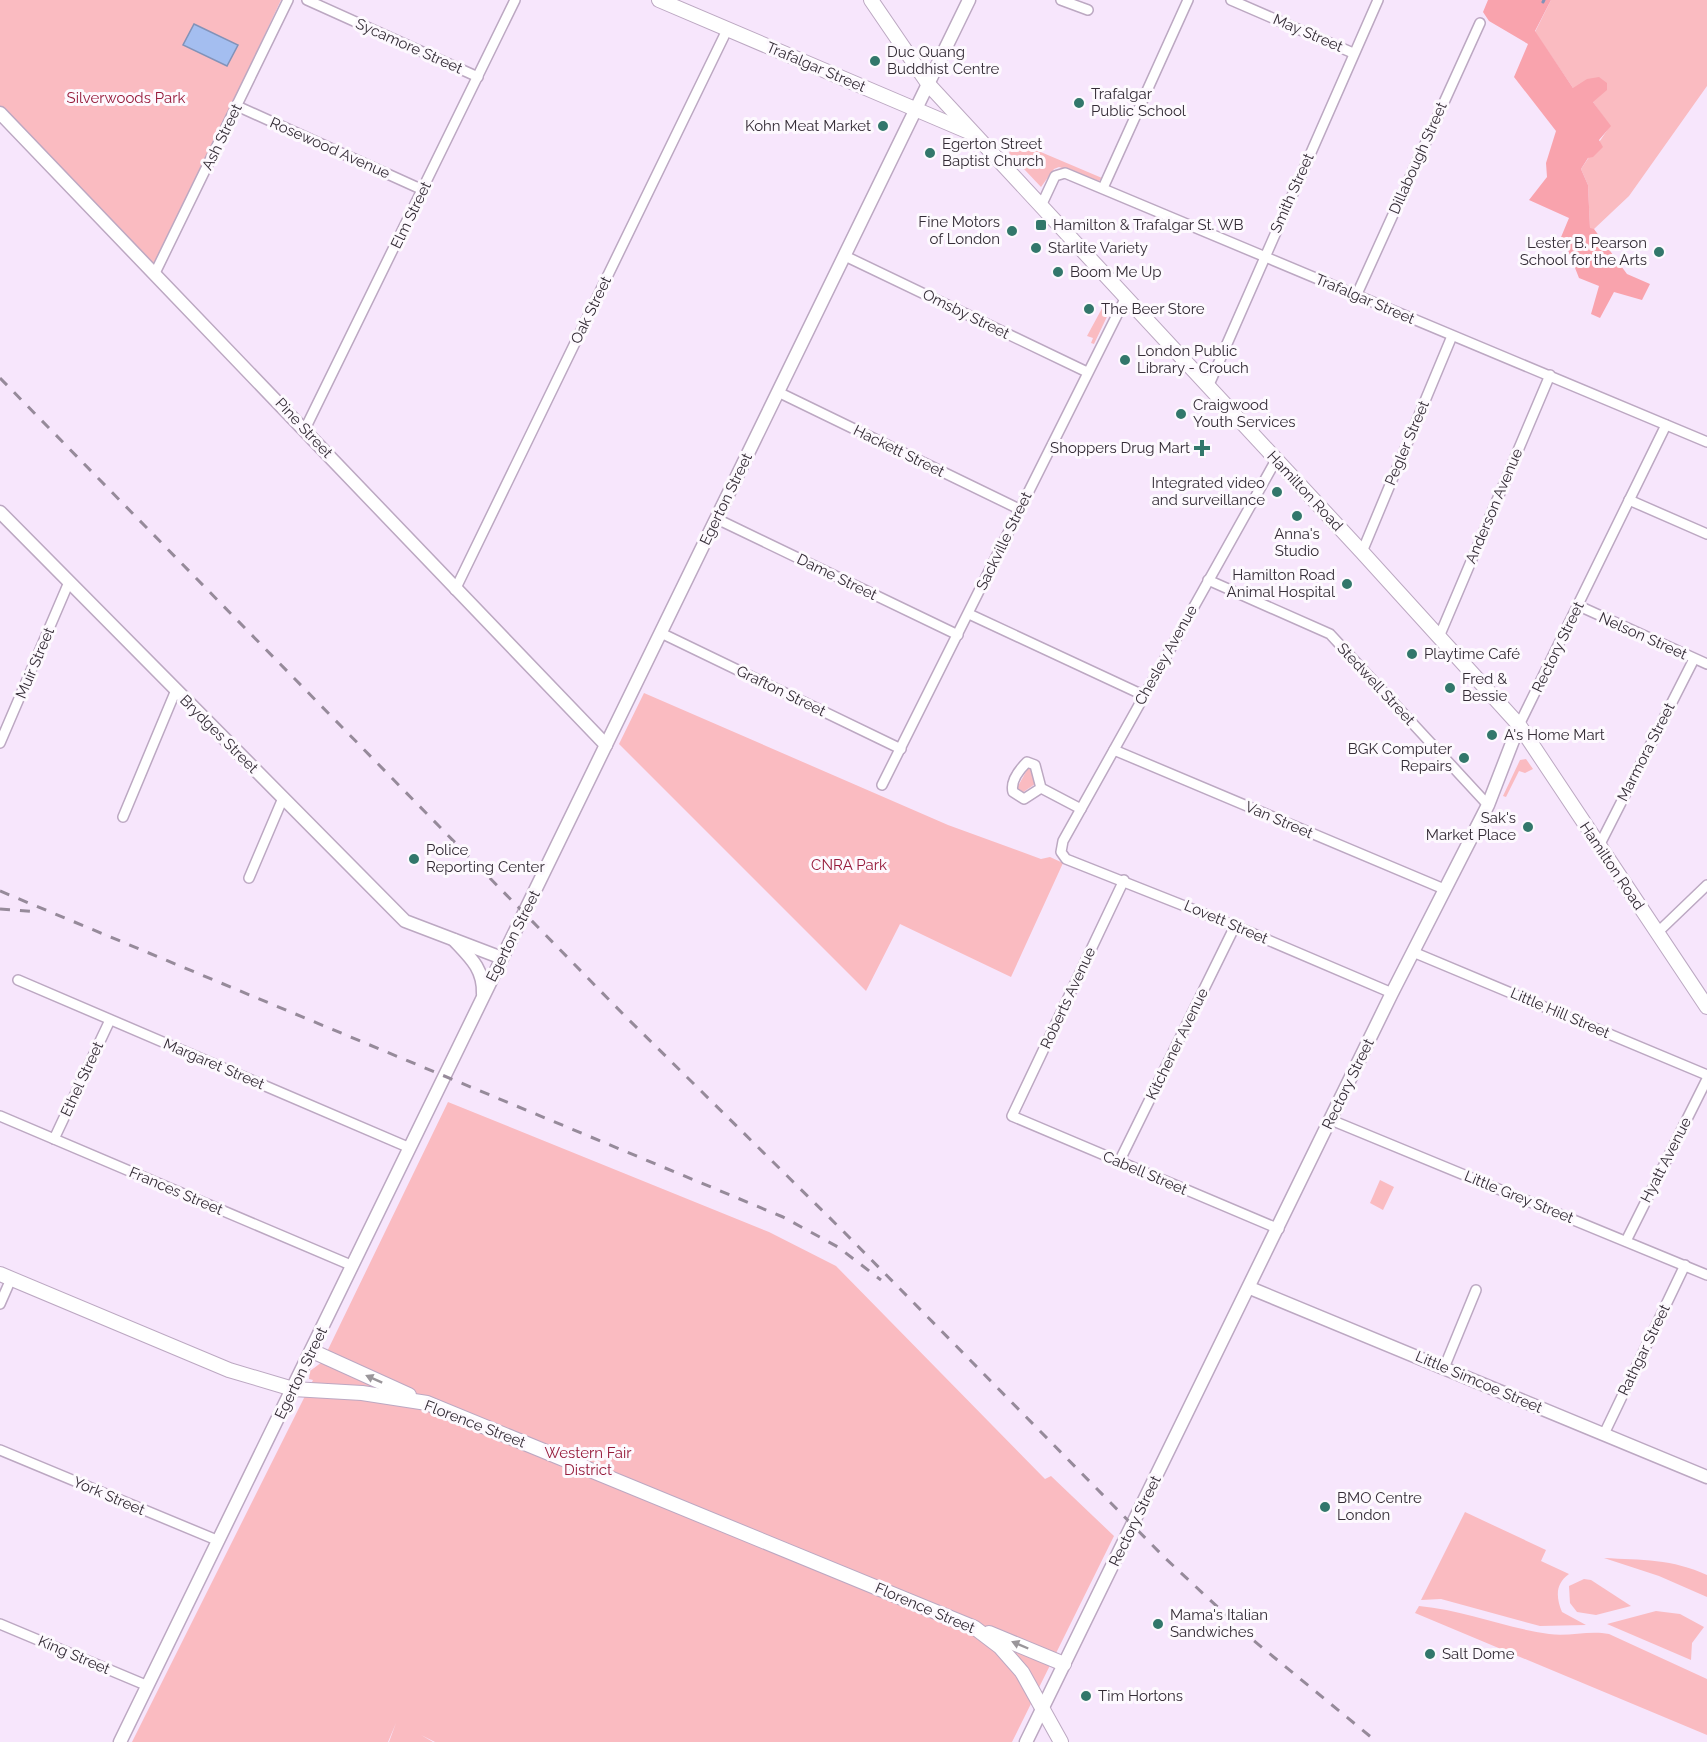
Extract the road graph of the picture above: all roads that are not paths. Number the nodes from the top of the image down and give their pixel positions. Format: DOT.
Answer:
graph roads {
  1 [pos="288,0"];
  2 [pos="307,0"];
  3 [pos="515,0"];
  4 [pos="659,0"];
  5 [pos="871,0"];
  6 [pos="969,0"];
  7 [pos="1061,0"];
  8 [pos="1188,0"];
  9 [pos="1231,0"];
  10 [pos="1378,0"];
  11 [pos="675,3"];
  12 [pos="1088,10"];
  13 [pos="1480,23"];
  14 [pos="727,30"];
  15 [pos="1353,53"];
  16 [pos="478,77"];
  17 [pos="929,85"];
  18 [pos="237,106"];
  19 [pos="917,109"];
  20 [pos="0,113"];
  21 [pos="973,134"];
  22 [pos="1103,188"];
  23 [pos="423,190"];
  24 [pos="1041,206"];
  25 [pos="845,256"];
  26 [pos="1264,257"];
  27 [pos="155,273"];
  28 [pos="1357,294"];
  29 [pos="1126,297"];
  30 [pos="1452,336"];
  31 [pos="1087,372"];
  32 [pos="1550,375"];
  33 [pos="1208,387"];
  34 [pos="778,392"];
  35 [pos="1666,425"];
  36 [pos="305,429"];
  37 [pos="1707,442"];
  38 [pos="1276,460"];
  39 [pos="1629,500"];
  40 [pos="1019,509"];
  41 [pos="0,512"];
  42 [pos="717,519"];
  43 [pos="1707,534"];
  44 [pos="1362,552"];
  45 [pos="1208,580"];
  46 [pos="69,582"];
  47 [pos="455,590"];
  48 [pos="1578,606"];
  49 [pos="969,614"];
  50 [pos="661,633"];
  51 [pos="958,634"];
  52 [pos="1439,637"];
  53 [pos="1694,659"];
  54 [pos="1707,664"];
  55 [pos="176,690"];
  56 [pos="1143,695"];
  57 [pos="1519,725"];
  58 [pos="0,743"];
  59 [pos="606,745"];
  60 [pos="901,749"];
  61 [pos="1114,750"];
  62 [pos="882,785"];
  63 [pos="1041,788"];
  64 [pos="283,798"];
  65 [pos="1488,805"];
  66 [pos="1081,809"];
  67 [pos="123,817"];
  68 [pos="1599,846"];
  69 [pos="1061,852"];
  70 [pos="249,878"];
  71 [pos="1124,880"];
  72 [pos="1707,885"];
  73 [pos="1444,889"];
  74 [pos="1235,926"];
  75 [pos="1658,933"];
  76 [pos="450,937"];
  77 [pos="1413,952"];
  78 [pos="502,958"];
  79 [pos="18,980"];
  80 [pos="1392,993"];
  81 [pos="482,998"];
  82 [pos="1707,1007"];
  83 [pos="110,1020"];
  84 [pos="1707,1077"];
  85 [pos="0,1116"];
  86 [pos="1012,1116"];
  87 [pos="1331,1120"];
  88 [pos="54,1139"];
  89 [pos="410,1148"];
  90 [pos="1119,1162"];
  91 [pos="1279,1229"];
  92 [pos="1626,1241"];
  93 [pos="1685,1265"];
  94 [pos="352,1266"];
  95 [pos="1707,1275"];
  96 [pos="5,1277"];
  97 [pos="1250,1288"];
  98 [pos="1476,1290"];
  99 [pos="0,1304"];
  100 [pos="312,1351"];
  101 [pos="1444,1368"];
  102 [pos="293,1389"];
  103 [pos="427,1403"];
  104 [pos="1604,1434"];
  105 [pos="0,1450"];
  106 [pos="1707,1477"];
  107 [pos="219,1541"];
  108 [pos="0,1624"];
  109 [pos="975,1628"];
  110 [pos="1064,1664"];
  111 [pos="148,1686"];
  112 [pos="1041,1710"];
  113 [pos="120,1742"];
  114 [pos="1026,1742"];
  115 [pos="1061,1742"];
  1 -- 18 [label="street, Ash Street"];
  2 -- 16 [label="street, Sycamore Street"];
  3 -- 16 [label="street, Elm Street"];
  4 -- 11 [label="main road, Trafalgar Street"];
  5 -- 17 [label="main road, Hamilton Road"];
  6 -- 17 [label="street, Egerton Street"];
  7 -- 12 [label="street"];
  8 -- 22 [label="street"];
  9 -- 15 [label="street, May Street"];
  10 -- 15 [label="street, Smith Street"];
  11 -- 14 [label="main road, Trafalgar Street"];
  13 -- 28 [label="street, Dillabough Street"];
  14 -- 19 [label="main road, Trafalgar Street"];
  14 -- 47 [label="street, Oak Street"];
  15 -- 26 [label="street, Smith Street"];
  16 -- 23 [label="street, Elm Street"];
  17 -- 19 [label="street, Egerton Street"];
  17 -- 21 [label="main road, Hamilton Road"];
  18 -- 23 [label="street, Rosewood Avenue"];
  18 -- 27 [label="street, Ash Street"];
  19 -- 21 [label="main road, Trafalgar Street"];
  19 -- 25 [label="street, Egerton Street"];
  20 -- 27 [label="street, Pine Street"];
  21 -- 24 [label="main road, Hamilton Road"];
  22 -- 24 [label="street, Trafalgar Street"];
  22 -- 26 [label="street, Trafalgar Street"];
  23 -- 36 [label="street, Elm Street"];
  24 -- 29 [label="main road, Hamilton Road"];
  25 -- 31 [label="street, Omsby Street"];
  25 -- 34 [label="street, Egerton Street"];
  26 -- 28 [label="street, Trafalgar Street"];
  26 -- 33 [label="street, Smith Street"];
  27 -- 36 [label="street, Pine Street"];
  28 -- 30 [label="street, Trafalgar Street"];
  29 -- 31 [label="street, Sackville Street"];
  29 -- 33 [label="main road, Hamilton Road"];
  30 -- 32 [label="street, Trafalgar Street"];
  30 -- 44 [label="street, Pegler Street"];
  31 -- 40 [label="street, Sackville Street"];
  32 -- 35 [label="street, Trafalgar Street"];
  32 -- 52 [label="street, Anderson Avenue"];
  33 -- 38 [label="main road, Hamilton Road"];
  34 -- 40 [label="street, Hackett Street"];
  34 -- 42 [label="street, Egerton Street"];
  35 -- 37 [label="street, Trafalgar Street"];
  35 -- 39 [label="street, Rectory Street"];
  36 -- 47 [label="street, Pine Street"];
  38 -- 44 [label="main road, Hamilton Road"];
  38 -- 45 [label="street, Chesley Avenue"];
  39 -- 43 [label="street"];
  39 -- 48 [label="street, Rectory Street"];
  40 -- 49 [label="street, Sackville Street"];
  41 -- 46 [label="street, Brydges Street"];
  42 -- 50 [label="street, Egerton Street"];
  42 -- 51 [label="street, Dame Street"];
  44 -- 52 [label="main road, Hamilton Road"];
  45 -- 56 [label="street, Chesley Avenue"];
  45 -- 65 [label="street, Stedwell Street"];
  46 -- 55 [label="street, Brydges Street"];
  46 -- 58 [label="street, Muir Street"];
  47 -- 59 [label="street, Pine Street"];
  48 -- 53 [label="street, Nelson Street"];
  48 -- 57 [label="street, Rectory Street"];
  49 -- 51 [label="street, Sackville Street"];
  49 -- 56 [label="street"];
  50 -- 59 [label="street, Egerton Street"];
  50 -- 60 [label="street, Grafton Street"];
  51 -- 60 [label="street, Sackville Street"];
  52 -- 57 [label="main road, Hamilton Road"];
  53 -- 54 [label="street, Nelson Street"];
  53 -- 68 [label="street, Marmora Street"];
  55 -- 64 [label="street, Brydges Street"];
  55 -- 67 [label="street"];
  56 -- 61 [label="street, Chesley Avenue"];
  57 -- 65 [label="street, Rectory Street"];
  57 -- 68 [label="main road, Hamilton Road"];
  59 -- 78 [label="street, Egerton Street"];
  60 -- 62 [label="street, Sackville Street"];
  61 -- 66 [label="street, Chesley Avenue"];
  61 -- 73 [label="street, Van Street"];
  63 -- 66 [label="street"];
  64 -- 70 [label="street"];
  64 -- 76 [label="street, Brydges Street"];
  65 -- 73 [label="street, Rectory Street"];
  66 -- 69 [label="street, Chesley Avenue"];
  68 -- 75 [label="main road, Hamilton Road"];
  69 -- 71 [label="street, Lovett Street"];
  71 -- 74 [label="street, Lovett Street"];
  71 -- 86 [label="street, Roberts Avenue"];
  72 -- 75 [label="street"];
  73 -- 77 [label="street, Rectory Street"];
  74 -- 80 [label="street, Lovett Street"];
  74 -- 90 [label="street, Kitchener Avenue"];
  75 -- 82 [label="main road, Hamilton Road"];
  76 -- 78 [label="street, Brydges Street"];
  76 -- 81 [label="street"];
  77 -- 80 [label="street, Rectory Street"];
  77 -- 84 [label="street, Little Hill Street"];
  78 -- 81 [label="street, Egerton Street"];
  79 -- 83 [label="street, Margaret Street"];
  80 -- 87 [label="street, Rectory Street"];
  81 -- 89 [label="street, Egerton Street"];
  83 -- 88 [label="street, Ethel Street"];
  83 -- 89 [label="street, Margaret Street"];
  84 -- 92 [label="street, Hyatt Avenue"];
  85 -- 88 [label="street, Frances Street"];
  86 -- 90 [label="street, Cabell Street"];
  87 -- 91 [label="street, Rectory Street"];
  87 -- 92 [label="street, Little Grey Street"];
  88 -- 94 [label="street, Frances Street"];
  89 -- 94 [label="street, Egerton Street"];
  90 -- 91 [label="street, Cabell Street"];
  91 -- 97 [label="street, Rectory Street"];
  92 -- 93 [label="street, Little Grey Street"];
  93 -- 95 [label="street, Little Grey Street"];
  93 -- 104 [label="street, Rathgar Street"];
  94 -- 100 [label="street, Egerton Street"];
  96 -- 99 [label="street"];
  96 -- 102 [label="main road, Florence Street"];
  97 -- 101 [label="street, Little Simcoe Street"];
  97 -- 110 [label="street, Rectory Street"];
  98 -- 101 [label="street"];
  100 -- 102 [label="street, Egerton Street"];
  103 -- 100 [label="main road, one-way"];
  101 -- 104 [label="street, Little Simcoe Street"];
  102 -- 103 [label="main road, Florence Street"];
  102 -- 107 [label="street, Egerton Street"];
  103 -- 109 [label="main road, Florence Street"];
  104 -- 106 [label="street, Little Simcoe Street"];
  105 -- 107 [label="street, York Street"];
  107 -- 111 [label="street, Egerton Street"];
  108 -- 111 [label="street, King Street"];
  110 -- 109 [label="main road, one-way"];
  109 -- 112 [label="main road, Florence Street"];
  110 -- 112 [label="street, Rectory Street"];
  111 -- 113 [label="street, Egerton Street"];
  112 -- 114 [label="street, Rectory Street"];
  112 -- 115 [label="main road"];
}
